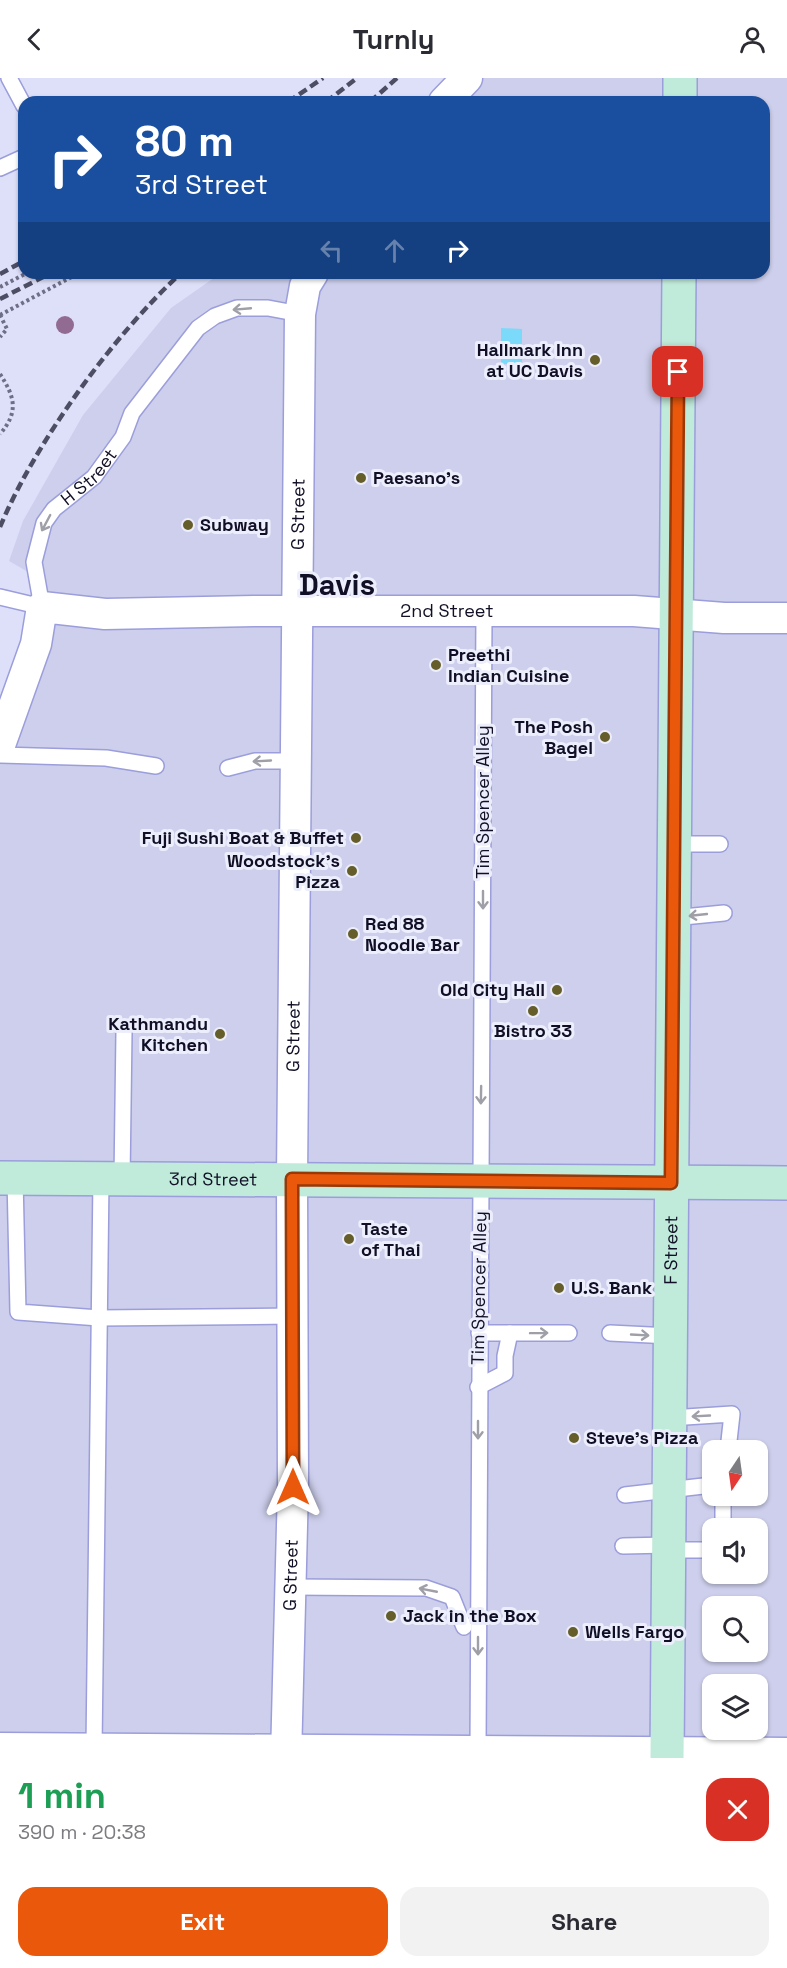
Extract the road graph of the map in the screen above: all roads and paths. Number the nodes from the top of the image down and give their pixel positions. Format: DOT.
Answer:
graph roads {
  1 [pos="9,78"];
  2 [pos="467,78"];
  3 [pos="680,78"];
  4 [pos="19,96"];
  5 [pos="450,96"];
  6 [pos="680,96"];
  7 [pos="18,160"];
  8 [pos="0,168"];
  9 [pos="18,278"];
  10 [pos="68,279"];
  11 [pos="309,279"];
  12 [pos="679,279"];
  13 [pos="0,287"];
  14 [pos="300,314"];
  15 [pos="0,315"];
  16 [pos="0,337"];
  17 [pos="0,374"];
  18 [pos="0,434"];
  19 [pos="0,597"];
  20 [pos="42,607"];
  21 [pos="297,611"];
  22 [pos="484,611"];
  23 [pos="676,614"];
  24 [pos="787,618"];
  25 [pos="0,745"];
  26 [pos="0,754"];
  27 [pos="156,766"];
  28 [pos="228,768"];
  29 [pos="297,770"];
  30 [pos="673,844"];
  31 [pos="720,844"];
  32 [pos="724,913"];
  33 [pos="673,918"];
  34 [pos="124,1032"];
  35 [pos="8,1178"];
  36 [pos="111,1179"];
  37 [pos="292,1179"];
  38 [pos="480,1182"];
  39 [pos="671,1183"];
  40 [pos="787,1183"];
  41 [pos="293,1316"];
  42 [pos="99,1318"];
  43 [pos="479,1333"];
  44 [pos="510,1333"];
  45 [pos="569,1333"];
  46 [pos="610,1333"];
  47 [pos="670,1336"];
  48 [pos="478,1387"];
  49 [pos="670,1418"];
  50 [pos="729,1440"];
  51 [pos="702,1486"];
  52 [pos="669,1491"];
  53 [pos="625,1495"];
  54 [pos="623,1546"];
  55 [pos="668,1548"];
  56 [pos="702,1550"];
  57 [pos="291,1587"];
  58 [pos="464,1627"];
  59 [pos="0,1748"];
  60 [pos="94,1748"];
  61 [pos="477,1750"];
  62 [pos="286,1753"];
  63 [pos="787,1753"];
  64 [pos="667,1755"];
  1 -- 4 [label="lane"];
  2 -- 5 [label="street"];
  3 -- 6 [label="street"];
  7 -- 8 [label="lane"];
  9 -- 13 [label="path"];
  10 -- 15 [label="path"];
  11 -- 14 [label="street, G Street"];
  12 -- 23 [label="street, F Street"];
  14 -- 20 [label="lane, H Street, one-way"];
  14 -- 21 [label="street, G Street"];
  15 -- 16 [label="path"];
  17 -- 18 [label="path"];
  19 -- 20 [label="lane, 2nd Street"];
  20 -- 21 [label="street, 2nd Street"];
  20 -- 25 [label="street, H Street"];
  21 -- 22 [label="street, 2nd Street"];
  21 -- 29 [label="street, G Street"];
  22 -- 23 [label="street, 2nd Street"];
  22 -- 38 [label="lane, Tim Spencer Alley, one-way"];
  23 -- 24 [label="street, 2nd Street"];
  23 -- 30 [label="street, F Street"];
  26 -- 27 [label="lane"];
  29 -- 28 [label="lane, one-way"];
  29 -- 37 [label="street, G Street"];
  30 -- 31 [label="lane"];
  30 -- 33 [label="street, F Street"];
  32 -- 33 [label="lane, one-way"];
  33 -- 39 [label="street, F Street"];
  34 -- 36 [label="lane"];
  35 -- 36 [label="street, 3rd Street"];
  35 -- 42 [label="lane"];
  36 -- 37 [label="street, 3rd Street"];
  36 -- 42 [label="lane"];
  37 -- 38 [label="street, 3rd Street"];
  37 -- 41 [label="street, G Street"];
  38 -- 39 [label="street, 3rd Street"];
  38 -- 43 [label="lane, Tim Spencer Alley"];
  39 -- 40 [label="street, 3rd Street"];
  39 -- 47 [label="street, F Street"];
  41 -- 42 [label="lane"];
  41 -- 57 [label="street, G Street"];
  42 -- 60 [label="lane"];
  43 -- 44 [label="lane"];
  43 -- 48 [label="lane, Tim Spencer Alley"];
  44 -- 45 [label="lane, one-way"];
  44 -- 48 [label="lane"];
  46 -- 47 [label="lane, one-way"];
  47 -- 49 [label="street, F Street"];
  48 -- 61 [label="lane, Tim Spencer Alley, one-way"];
  50 -- 49 [label="lane, one-way"];
  49 -- 52 [label="street, F Street"];
  51 -- 52 [label="lane"];
  52 -- 53 [label="lane"];
  52 -- 55 [label="street, F Street"];
  54 -- 55 [label="lane"];
  55 -- 56 [label="lane"];
  55 -- 64 [label="street, F Street"];
  58 -- 57 [label="lane, one-way"];
  57 -- 62 [label="street, G Street"];
  59 -- 60 [label="street"];
  60 -- 62 [label="street"];
  61 -- 62 [label="street"];
  61 -- 64 [label="street"];
  63 -- 64 [label="street"];
}
